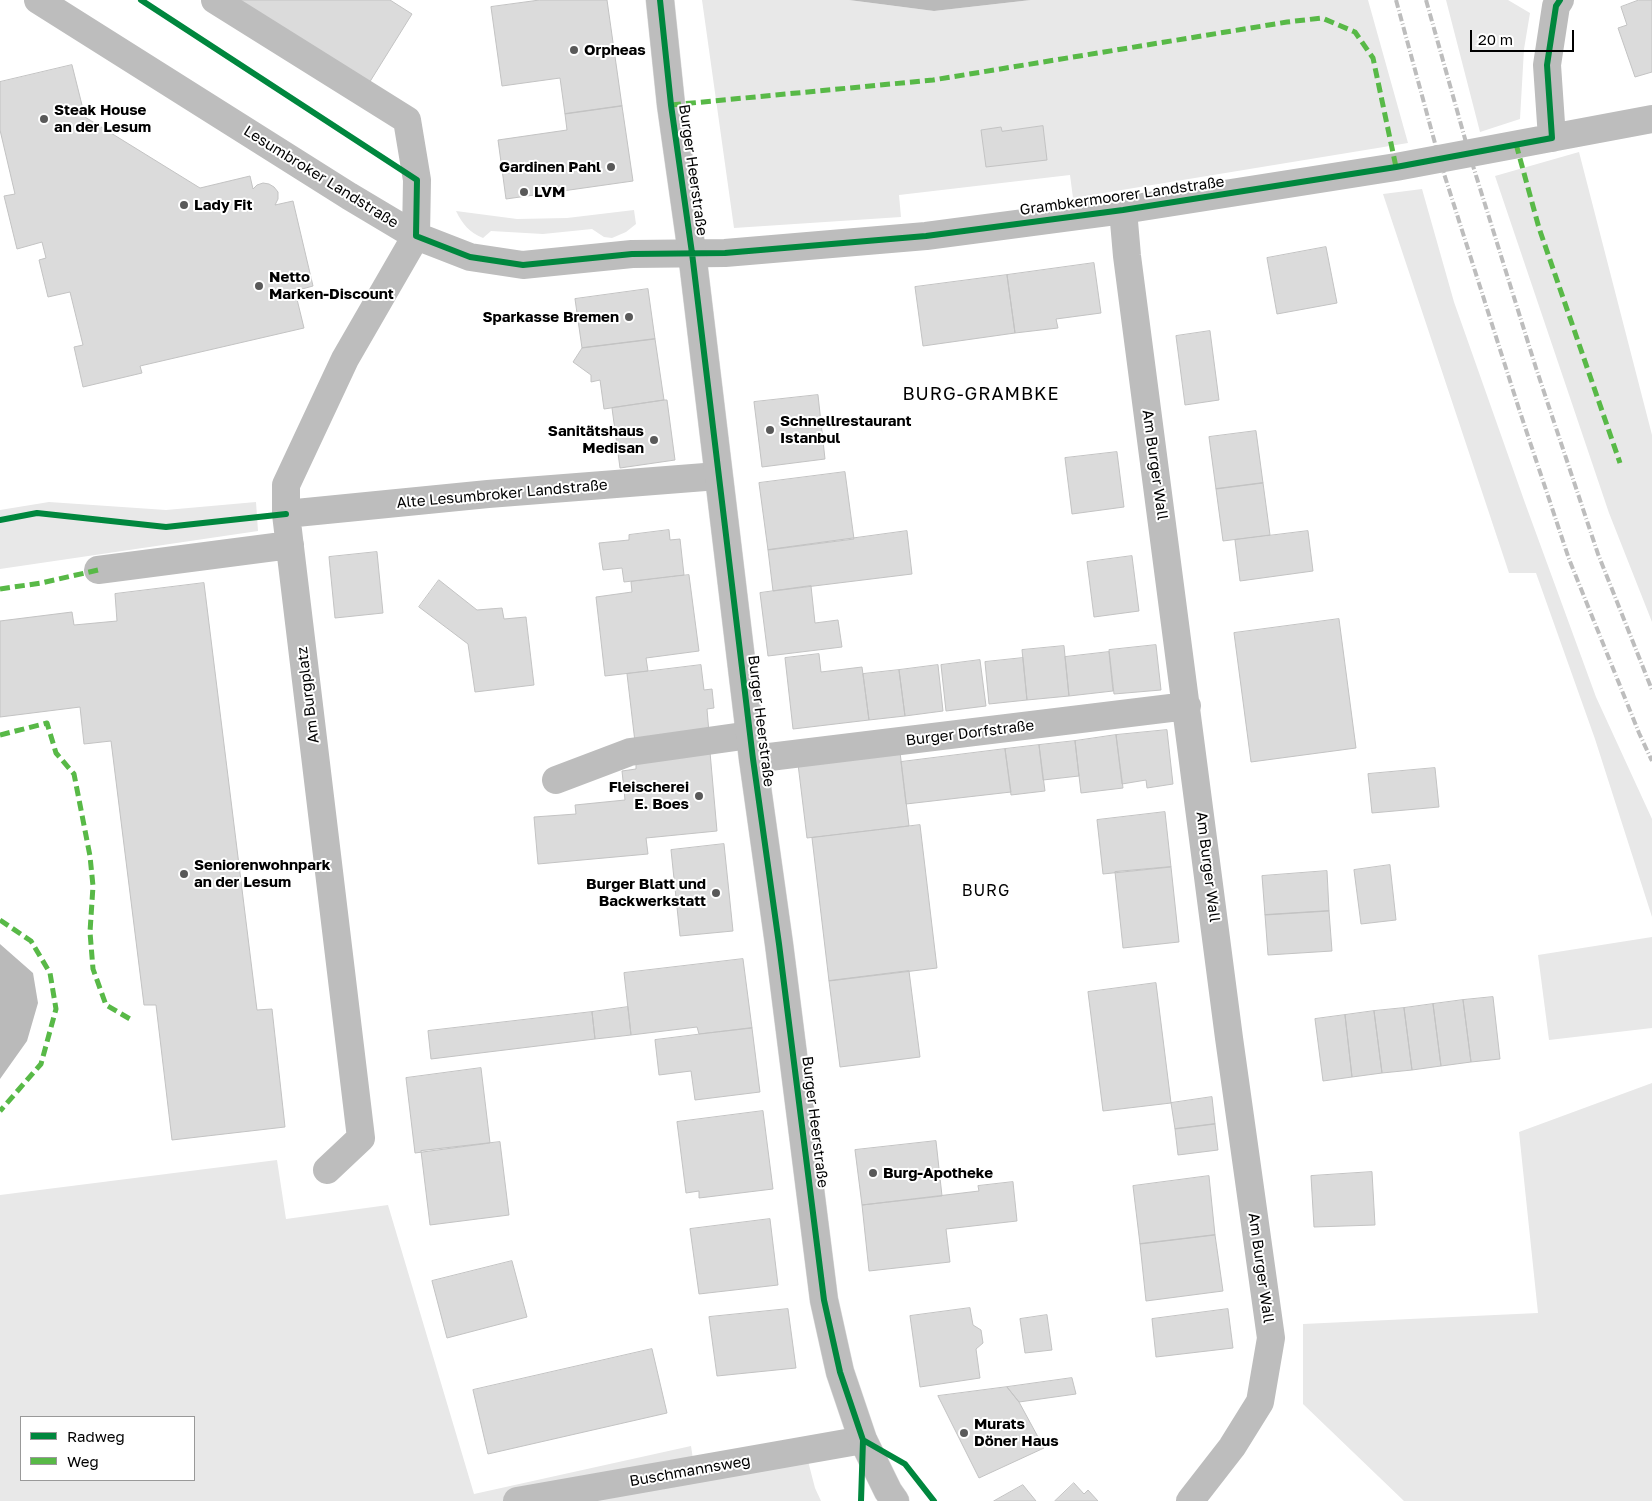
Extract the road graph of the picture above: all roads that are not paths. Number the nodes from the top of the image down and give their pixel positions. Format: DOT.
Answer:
graph roads {
  1 [pos="38,0"];
  2 [pos="215,0"];
  3 [pos="660,0"];
  4 [pos="1560,0"];
  5 [pos="1652,119"];
  6 [pos="1552,138"];
  7 [pos="1123,210"];
  8 [pos="416,236"];
  9 [pos="692,253"];
  10 [pos="718,476"];
  11 [pos="286,514"];
  12 [pos="290,544"];
  13 [pos="98,570"];
  14 [pos="1187,706"];
  15 [pos="752,747"];
  16 [pos="556,780"];
  17 [pos="327,1170"];
  18 [pos="863,1440"];
  19 [pos="517,1501"];
  20 [pos="895,1501"];
  21 [pos="1190,1501"];
  1 -- 8 [label="street, Lesumbroker Landstraße"];
  2 -- 8 [label="street"];
  3 -- 9 [label="street, Burger Heerstraße"];
  4 -- 6 [label="street"];
  5 -- 6 [label="street, Grambkermoorer Landstraße"];
  6 -- 7 [label="street, Grambkermoorer Landstraße"];
  7 -- 9 [label="street, Grambkermoorer Landstraße"];
  7 -- 14 [label="street, Am Burger Wall"];
  8 -- 9 [label="street, Lesumbroker Landstraße"];
  8 -- 11 [label="street, Am Burgplatz"];
  9 -- 10 [label="street, Burger Heerstraße"];
  10 -- 11 [label="street, Alte Lesumbroker Landstraße"];
  10 -- 15 [label="street, Burger Heerstraße"];
  11 -- 12 [label="street, Am Burgplatz"];
  12 -- 13 [label="street"];
  12 -- 17 [label="street, Am Burgplatz"];
  14 -- 15 [label="street, Burger Dorfstraße"];
  14 -- 21 [label="street, Am Burger Wall"];
  15 -- 16 [label="street, Burger Dorfstraße"];
  15 -- 18 [label="street, Burger Heerstraße"];
  18 -- 19 [label="street, Buschmannsweg"];
  18 -- 20 [label="street, Burger Heerstraße"];
}
